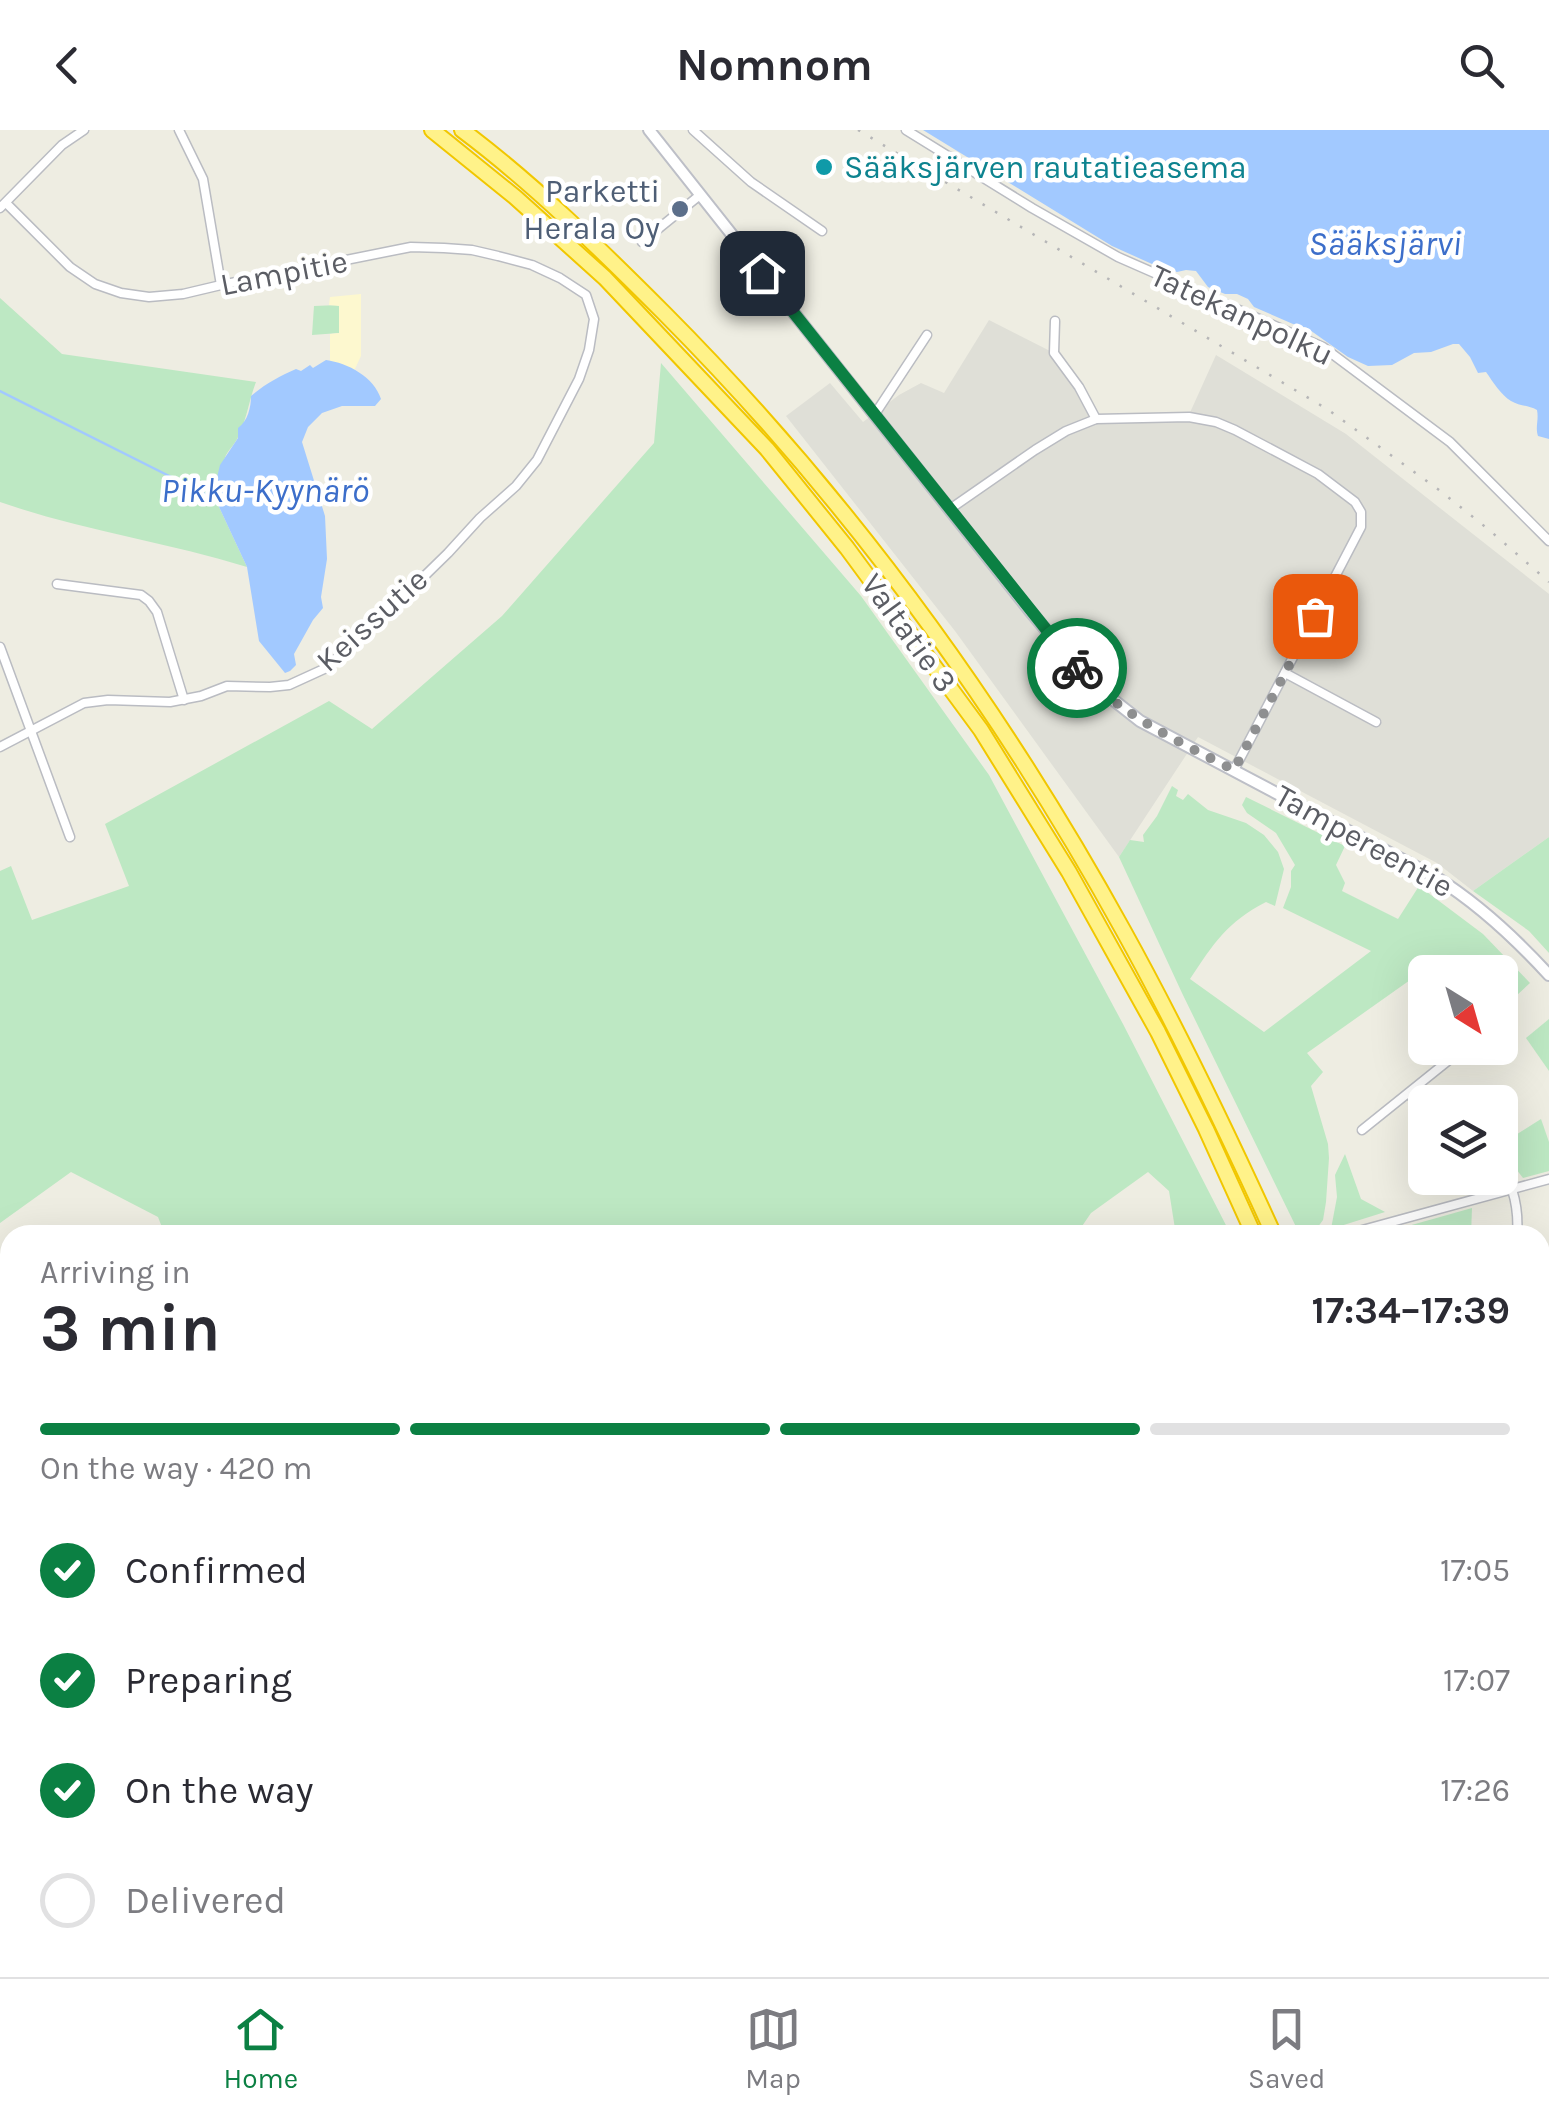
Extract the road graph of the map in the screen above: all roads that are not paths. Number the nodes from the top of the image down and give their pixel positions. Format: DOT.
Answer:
graph roads {
  1 [pos="84,130"];
  2 [pos="180,130"];
  3 [pos="432,130"];
  4 [pos="462,130"];
  5 [pos="649,130"];
  6 [pos="693,130"];
  7 [pos="906,130"];
  8 [pos="700,195"];
  9 [pos="3,205"];
  10 [pos="822,231"];
  11 [pos="642,242"];
  12 [pos="221,284"];
  13 [pos="586,296"];
  14 [pos="1056,321"];
  15 [pos="927,335"];
  16 [pos="875,414"];
  17 [pos="1096,420"];
  18 [pos="950,509"];
  19 [pos="1549,540"];
  20 [pos="57,584"];
  21 [pos="0,647"];
  22 [pos="1286,673"];
  23 [pos="184,700"];
  24 [pos="1376,722"];
  25 [pos="31,732"];
  26 [pos="0,748"];
  27 [pos="1234,770"];
  28 [pos="70,836"];
  29 [pos="1549,975"];
  30 [pos="1443,1065"];
  31 [pos="1418,1085"];
  32 [pos="1408,1093"];
  33 [pos="1362,1130"];
  34 [pos="1549,1179"];
  35 [pos="1518,1187"];
  36 [pos="1490,1195"];
  37 [pos="1513,1195"];
  38 [pos="1249,1225"];
  39 [pos="1269,1225"];
  40 [pos="1381,1225"];
  41 [pos="1518,1225"];
  1 -- 9 [label="street"];
  2 -- 12 [label="street"];
  3 -- 38 [label="highway, Valtatie 3"];
  4 -- 39 [label="highway, Valtatie 3"];
  5 -- 8 [label="main road, Tampereentie"];
  6 -- 10 [label="street"];
  7 -- 19 [label="street, Tatekanpolku"];
  8 -- 11 [label="street"];
  8 -- 16 [label="main road, Tampereentie"];
  9 -- 12 [label="street, Lampitie"];
  12 -- 13 [label="street, Lampitie"];
  13 -- 23 [label="street, Keissutie"];
  14 -- 17 [label="street"];
  15 -- 16 [label="street"];
  16 -- 18 [label="main road, Tampereentie"];
  17 -- 18 [label="street"];
  17 -- 22 [label="street"];
  18 -- 27 [label="main road, Tampereentie"];
  20 -- 23 [label="street"];
  21 -- 25 [label="street"];
  22 -- 24 [label="street"];
  22 -- 27 [label="street"];
  23 -- 25 [label="street, Keissutie"];
  25 -- 26 [label="street, Keissutie"];
  25 -- 28 [label="street"];
  27 -- 29 [label="main road, Tampereentie"];
  30 -- 31 [label="street"];
  32 -- 33 [label="street"];
  34 -- 35 [label="street"];
  36 -- 40 [label="street"];
  37 -- 41 [label="street"];
}
